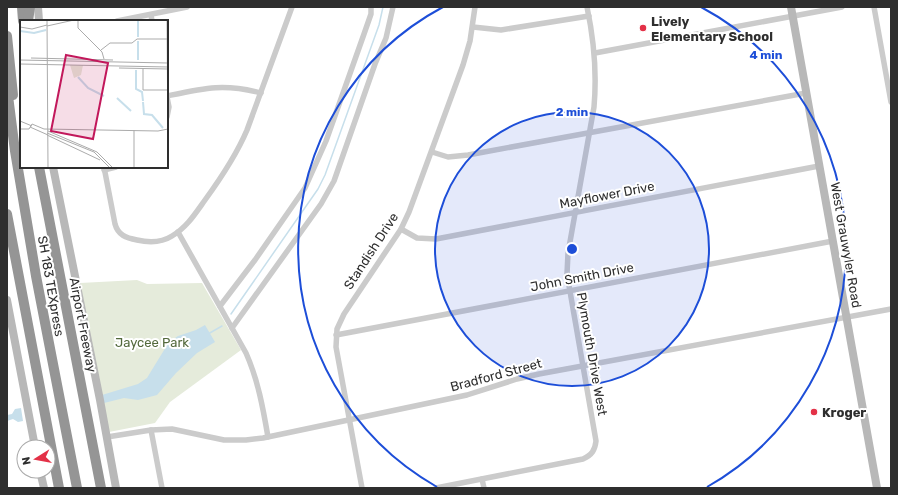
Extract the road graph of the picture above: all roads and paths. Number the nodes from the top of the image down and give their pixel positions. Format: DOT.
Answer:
graph roads {
  1 [pos="22,7"];
  2 [pos="30,7"];
  3 [pos="38,7"];
  4 [pos="187,7"];
  5 [pos="292,7"];
  6 [pos="371,7"];
  7 [pos="393,7"];
  8 [pos="475,7"];
  9 [pos="587,7"];
  10 [pos="791,7"];
  11 [pos="842,7"];
  12 [pos="874,7"];
  13 [pos="151,14"];
  14 [pos="589,16"];
  15 [pos="792,16"];
  16 [pos="23,20"];
  17 [pos="28,20"];
  18 [pos="39,20"];
  19 [pos="122,20"];
  20 [pos="152,20"];
  21 [pos="473,27"];
  22 [pos="7,36"];
  23 [pos="595,53"];
  24 [pos="7,88"];
  25 [pos="261,92"];
  26 [pos="806,93"];
  27 [pos="168,96"];
  28 [pos="891,102"];
  29 [pos="589,133"];
  30 [pos="20,150"];
  31 [pos="432,152"];
  32 [pos="819,166"];
  33 [pos="23,168"];
  34 [pos="39,168"];
  35 [pos="54,168"];
  36 [pos="104,168"];
  37 [pos="574,213"];
  38 [pos="7,214"];
  39 [pos="401,229"];
  40 [pos="178,232"];
  41 [pos="833,241"];
  42 [pos="569,291"];
  43 [pos="7,300"];
  44 [pos="220,306"];
  45 [pos="891,309"];
  46 [pos="846,317"];
  47 [pos="232,328"];
  48 [pos="336,335"];
  49 [pos="584,366"];
  50 [pos="349,420"];
  51 [pos="151,430"];
  52 [pos="107,437"];
  53 [pos="268,437"];
  54 [pos="34,439"];
  55 [pos="482,479"];
  56 [pos="59,488"];
  57 [pos="77,488"];
  58 [pos="84,488"];
  59 [pos="102,488"];
  60 [pos="116,488"];
  61 [pos="162,488"];
  62 [pos="362,488"];
  63 [pos="436,488"];
  64 [pos="484,488"];
  65 [pos="877,488"];
  1 -- 16 [label="highway"];
  2 -- 17 [label="highway"];
  3 -- 18 [label="main road"];
  4 -- 13 [label="street"];
  5 -- 25 [label="street"];
  6 -- 44 [label="street"];
  7 -- 47 [label="street"];
  8 -- 21 [label="street, Standish Drive"];
  9 -- 14 [label="street, Plymouth Drive West"];
  10 -- 15 [label="main road, West Grauwyler Road"];
  11 -- 15 [label="street"];
  12 -- 28 [label="street"];
  13 -- 19 [label="street"];
  13 -- 20 [label="street"];
  14 -- 21 [label="street"];
  14 -- 23 [label="street, Plymouth Drive West"];
  15 -- 23 [label="street"];
  15 -- 26 [label="main road, West Grauwyler Road"];
  21 -- 31 [label="street, Standish Drive"];
  22 -- 30 [label="highway"];
  23 -- 29 [label="street, Plymouth Drive West"];
  24 -- 57 [label="highway, SH 183 TEXpress"];
  25 -- 27 [label="street"];
  25 -- 40 [label="street"];
  26 -- 29 [label="street"];
  26 -- 32 [label="main road, West Grauwyler Road"];
  29 -- 31 [label="street"];
  29 -- 37 [label="street, Plymouth Drive West"];
  31 -- 39 [label="street, Standish Drive"];
  32 -- 37 [label="street, Mayflower Drive"];
  32 -- 41 [label="main road, West Grauwyler Road"];
  33 -- 58 [label="highway, SH 183 TEXpress"];
  34 -- 59 [label="highway, Airport Freeway"];
  35 -- 52 [label="main road"];
  36 -- 40 [label="street"];
  37 -- 39 [label="street, Mayflower Drive"];
  37 -- 42 [label="street, Plymouth Drive West"];
  38 -- 56 [label="highway"];
  39 -- 48 [label="street, Standish Drive"];
  40 -- 44 [label="street"];
  41 -- 42 [label="street, John Smith Drive"];
  41 -- 46 [label="main road, West Grauwyler Road"];
  42 -- 48 [label="street, John Smith Drive"];
  42 -- 49 [label="street, Plymouth Drive West"];
  43 -- 54 [label="main road"];
  44 -- 47 [label="street"];
  45 -- 46 [label="street, Bradford Street"];
  46 -- 49 [label="street, Bradford Street"];
  46 -- 65 [label="main road, West Grauwyler Road"];
  47 -- 53 [label="street"];
  48 -- 50 [label="street, Standish Drive"];
  49 -- 50 [label="street, Bradford Street"];
  49 -- 55 [label="street, Plymouth Drive West"];
  50 -- 53 [label="street, Bradford Street"];
  50 -- 62 [label="street, Standish Drive"];
  51 -- 52 [label="street, Bradford Street"];
  51 -- 53 [label="street, Bradford Street"];
  51 -- 61 [label="street"];
  52 -- 60 [label="main road"];
  55 -- 63 [label="street"];
  55 -- 64 [label="street"];
}
